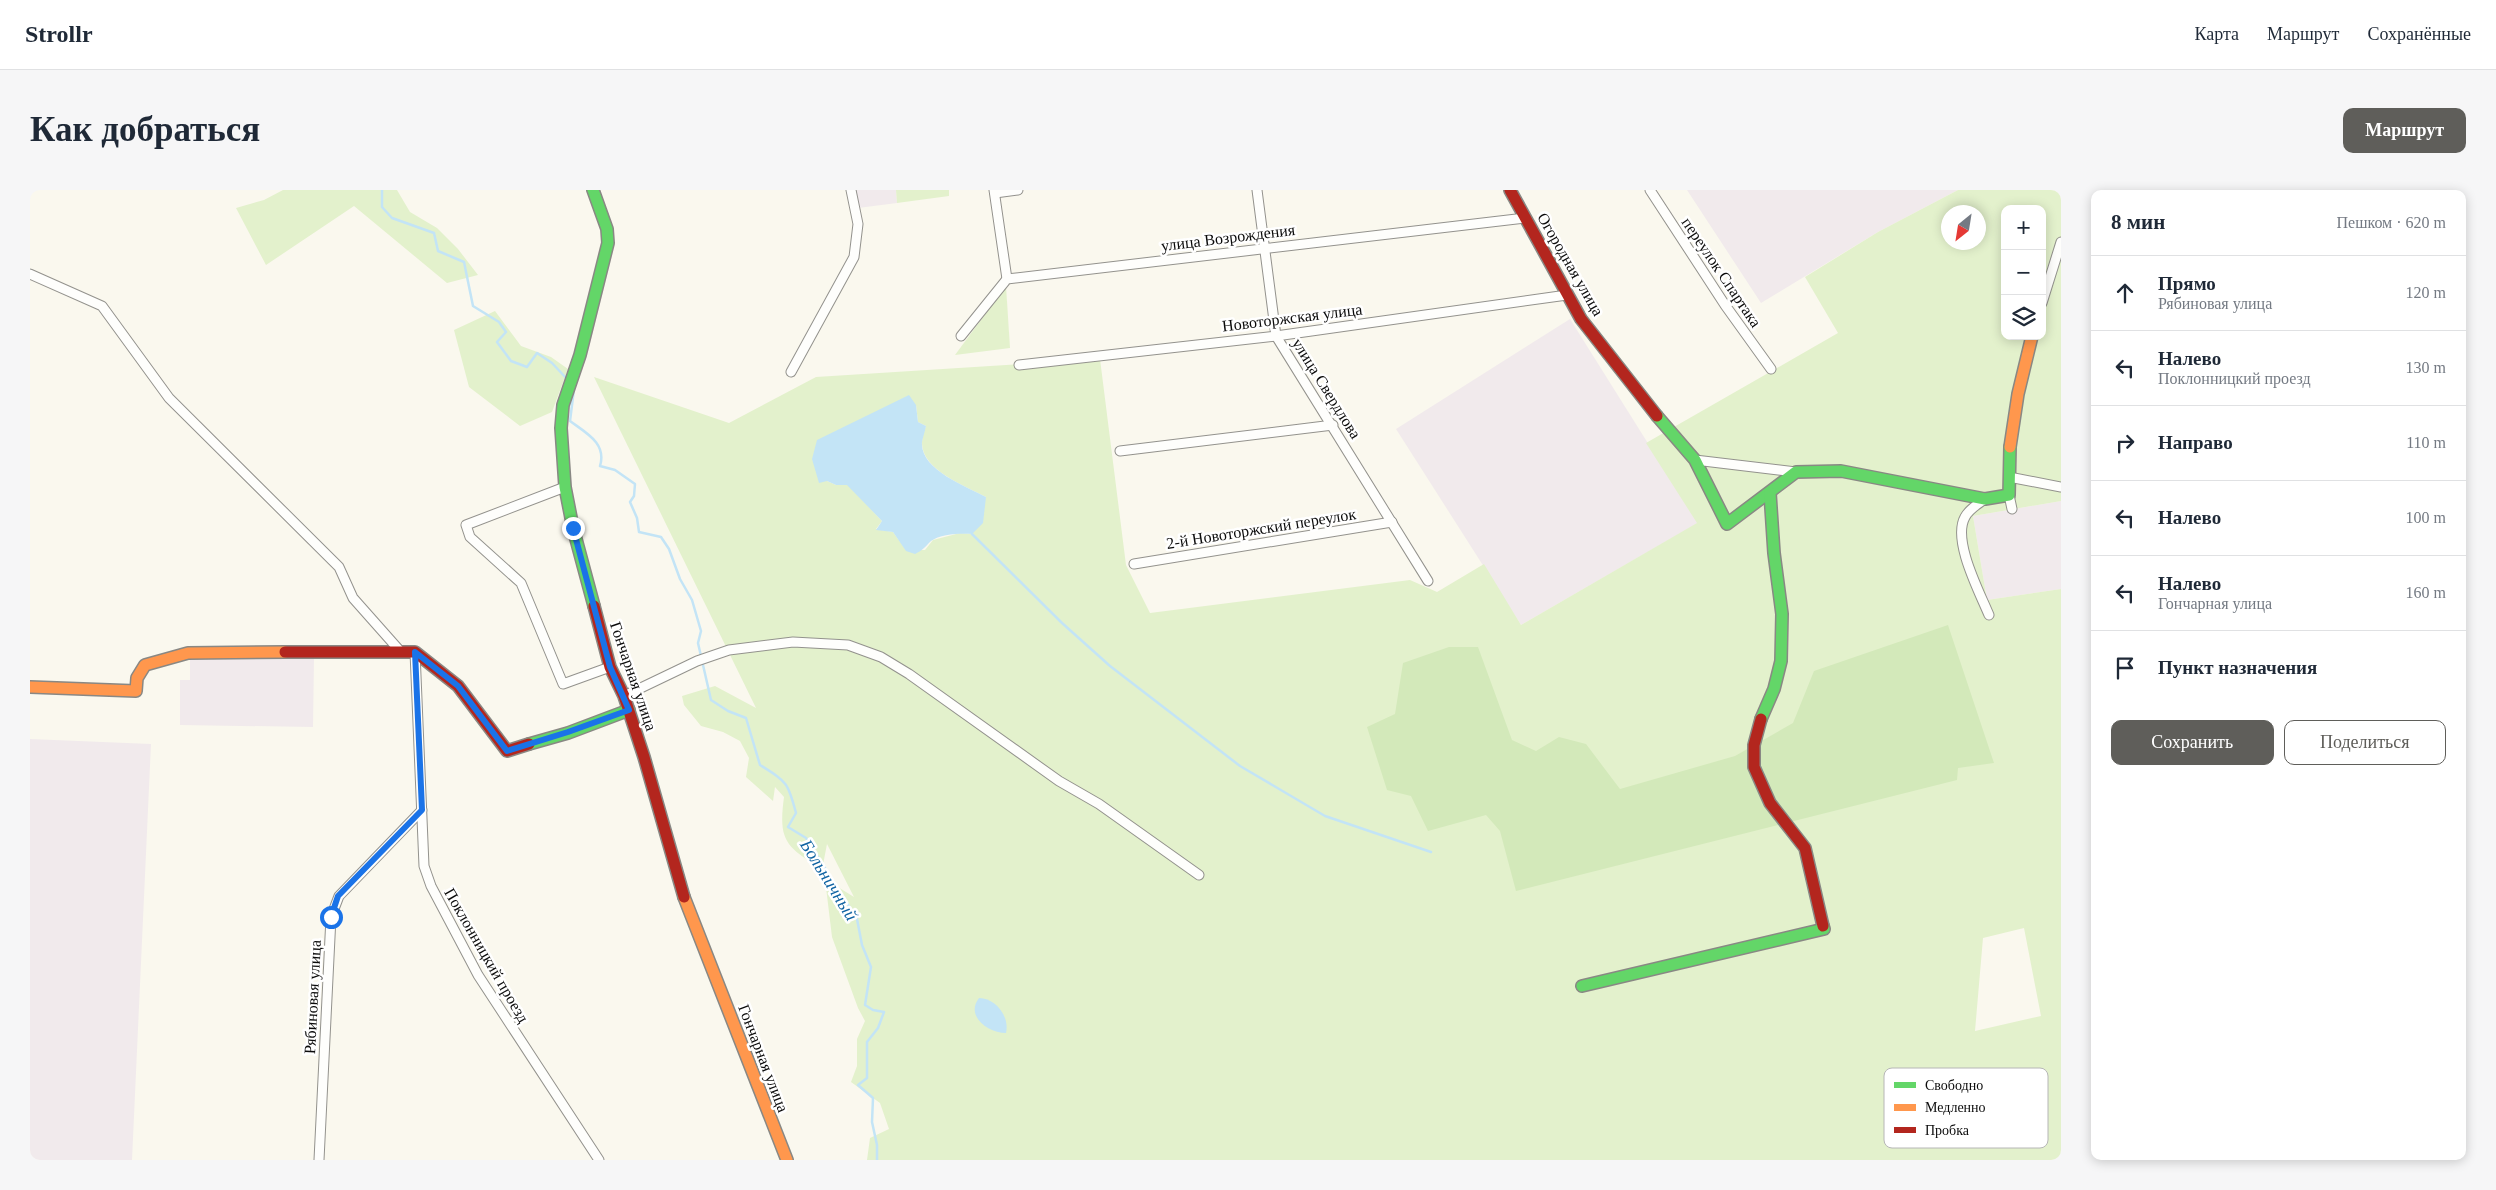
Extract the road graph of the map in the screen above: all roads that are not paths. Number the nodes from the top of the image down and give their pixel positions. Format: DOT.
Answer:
graph roads {
  1 [pos="593,190"];
  2 [pos="851,190"];
  3 [pos="1018,190"];
  4 [pos="1257,190"];
  5 [pos="1510,190"];
  6 [pos="1650,190"];
  7 [pos="994,192"];
  8 [pos="1525,218"];
  9 [pos="2061,242"];
  10 [pos="1265,248"];
  11 [pos="30,274"];
  12 [pos="1007,279"];
  13 [pos="1567,295"];
  14 [pos="2044,295"];
  15 [pos="961,336"];
  16 [pos="1276,336"];
  17 [pos="2031,340"];
  18 [pos="1019,365"];
  19 [pos="1770,369"];
  20 [pos="791,372"];
  21 [pos="1333,425"];
  22 [pos="1120,451"];
  23 [pos="1695,460"];
  24 [pos="1796,472"];
  25 [pos="2009,477"];
  26 [pos="565,487"];
  27 [pos="2061,487"];
  28 [pos="1770,492"];
  29 [pos="2009,495"];
  30 [pos="1985,499"];
  31 [pos="2012,509"];
  32 [pos="1392,522"];
  33 [pos="1134,564"];
  34 [pos="1428,581"];
  35 [pos="1990,615"];
  36 [pos="400,651"];
  37 [pos="415,652"];
  38 [pos="610,667"];
  39 [pos="30,687"];
  40 [pos="624,696"];
  41 [pos="629,710"];
  42 [pos="422,810"];
  43 [pos="1199,874"];
  44 [pos="1582,986"];
  45 [pos="319,1160"];
  46 [pos="598,1160"];
  47 [pos="787,1160"];
  1 -- 26 [label="street, Гончарная улица"];
  2 -- 20 [label="street"];
  3 -- 7 [label="street"];
  4 -- 10 [label="street, улица Свердлова"];
  5 -- 8 [label="street, Огородная улица"];
  6 -- 19 [label="street, переулок Спартака"];
  7 -- 12 [label="street"];
  8 -- 10 [label="street, улица Возрождения"];
  8 -- 13 [label="street, Огородная улица"];
  9 -- 14 [label="street"];
  10 -- 12 [label="street, улица Возрождения"];
  10 -- 16 [label="street, улица Свердлова"];
  11 -- 36 [label="street"];
  12 -- 15 [label="street"];
  13 -- 16 [label="street, Новоторжская улица"];
  13 -- 23 [label="street, Огородная улица"];
  16 -- 18 [label="street, Новоторжская улица"];
  16 -- 21 [label="street, улица Свердлова"];
  17 -- 25 [label="street"];
  21 -- 22 [label="street"];
  21 -- 32 [label="street, улица Свердлова"];
  23 -- 24 [label="street"];
  23 -- 28 [label="street, Огородная улица"];
  24 -- 28 [label="street"];
  24 -- 30 [label="street"];
  25 -- 27 [label="street"];
  25 -- 29 [label="street"];
  26 -- 38 [label="street, Гончарная улица"];
  26 -- 38 [label="street"];
  28 -- 44 [label="street"];
  29 -- 30 [label="street"];
  29 -- 31 [label="street"];
  30 -- 35 [label="street"];
  32 -- 33 [label="street, 2-й Новоторжский переулок"];
  32 -- 34 [label="street, улица Свердлова"];
  36 -- 37 [label="street"];
  36 -- 39 [label="street"];
  37 -- 41 [label="street"];
  37 -- 42 [label="street, Поклонницкий проезд"];
  38 -- 40 [label="street, Гончарная улица"];
  40 -- 41 [label="street, Гончарная улица"];
  40 -- 43 [label="street"];
  41 -- 47 [label="street, Гончарная улица"];
  42 -- 45 [label="street, Рябиновая улица"];
  42 -- 46 [label="street, Поклонницкий проезд"];
}
